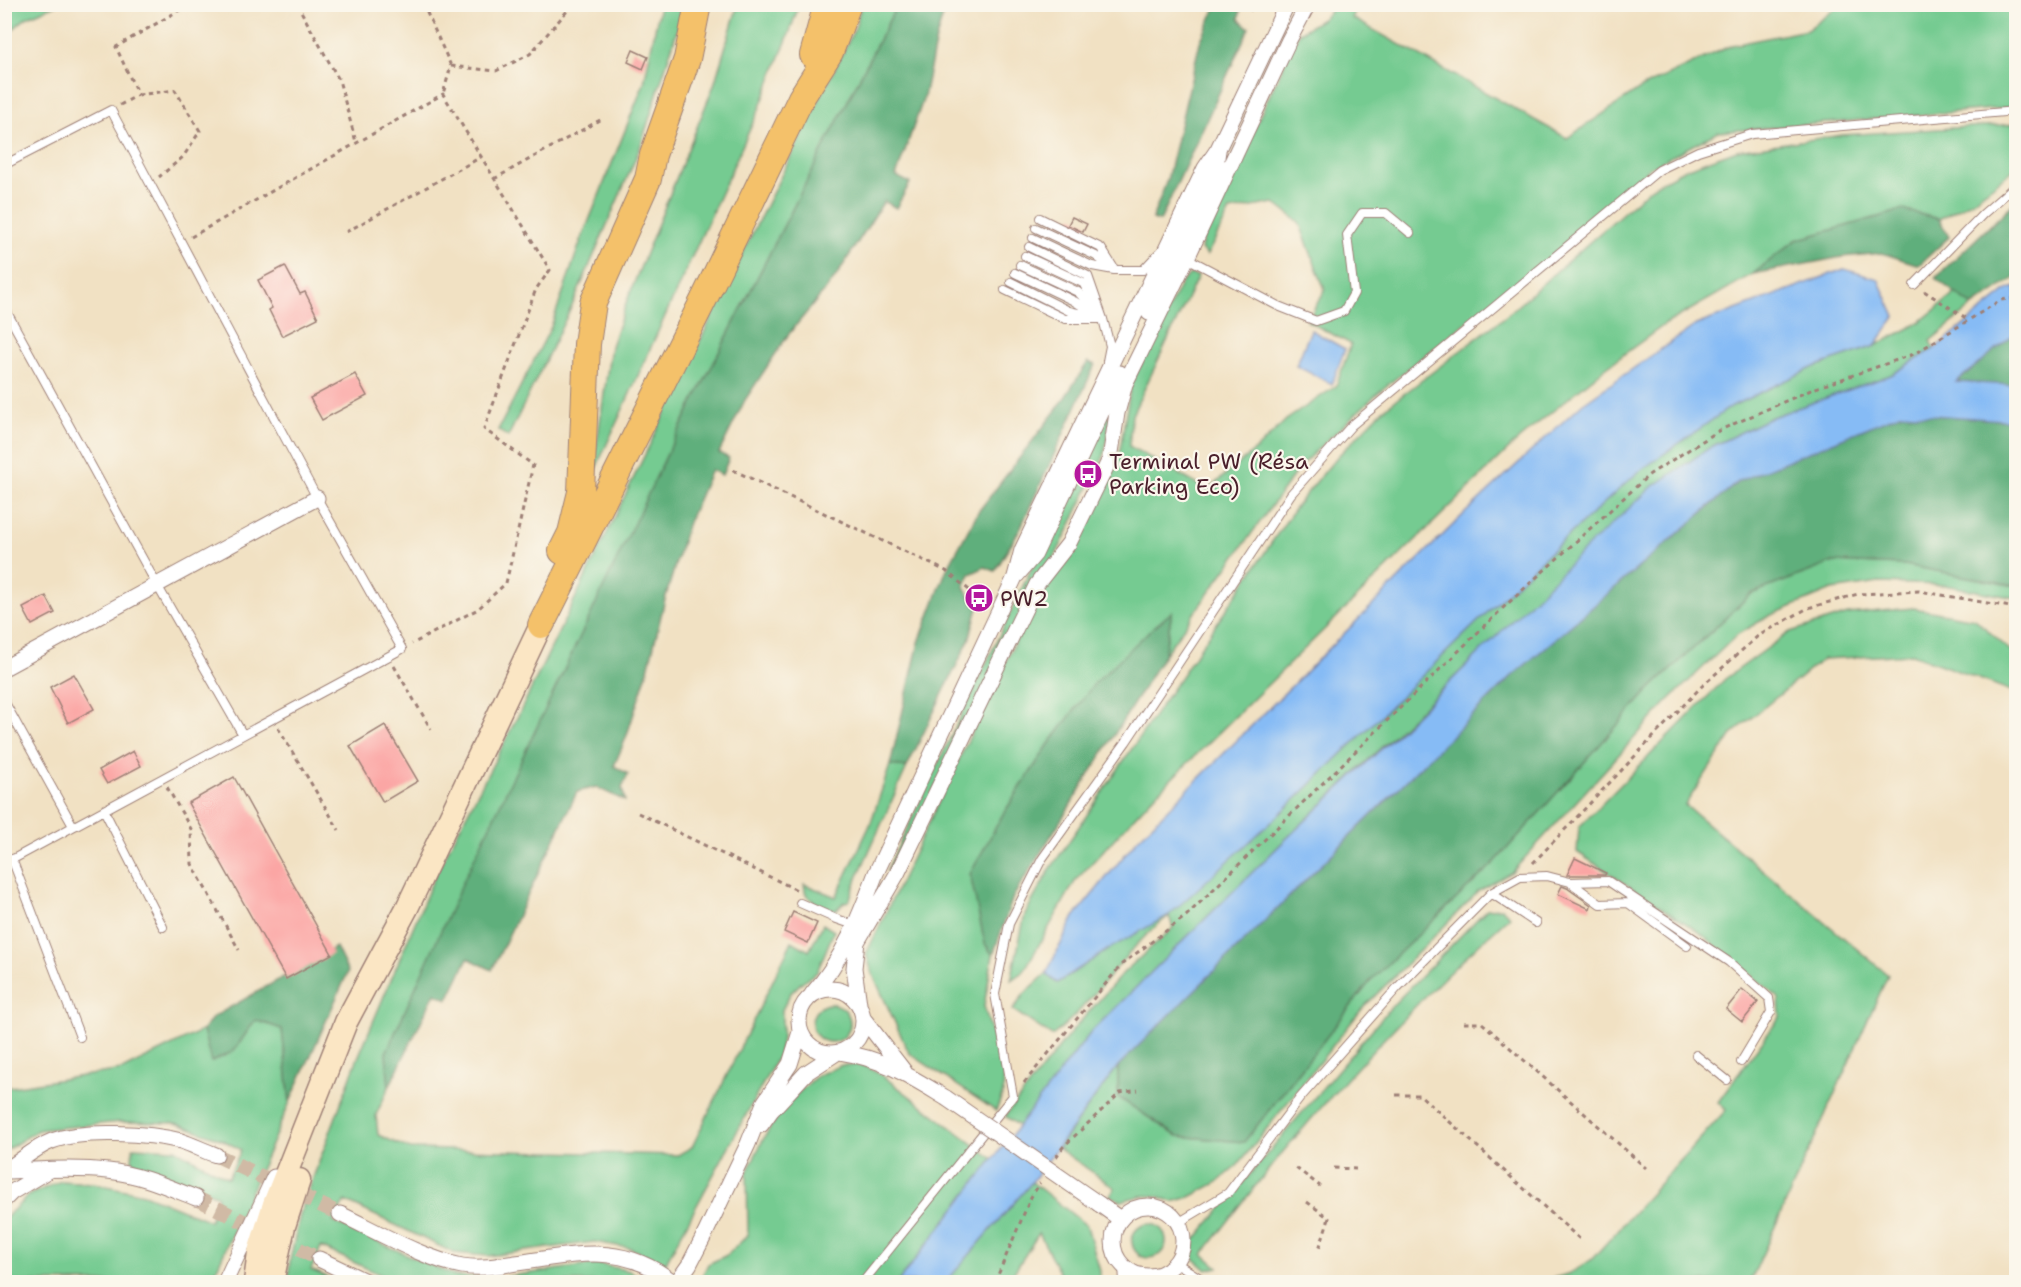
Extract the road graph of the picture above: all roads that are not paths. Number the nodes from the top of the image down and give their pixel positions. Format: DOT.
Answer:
graph roads {
  1 [pos="698,4"];
  2 [pos="715,4"];
  3 [pos="827,4"];
  4 [pos="848,4"];
  5 [pos="1287,4"];
  6 [pos="1308,4"];
  7 [pos="801,98"];
  8 [pos="2016,111"];
  9 [pos="4,165"];
  10 [pos="648,179"];
  11 [pos="2016,185"];
  12 [pos="1040,218"];
  13 [pos="1036,228"];
  14 [pos="1410,233"];
  15 [pos="1033,238"];
  16 [pos="1029,247"];
  17 [pos="1178,251"];
  18 [pos="1025,256"];
  19 [pos="1020,265"];
  20 [pos="1115,270"];
  21 [pos="1016,273"];
  22 [pos="1011,282"];
  23 [pos="1914,285"];
  24 [pos="1005,290"];
  25 [pos="4,307"];
  26 [pos="1103,319"];
  27 [pos="1101,385"];
  28 [pos="317,498"];
  29 [pos="1016,578"];
  30 [pos="157,585"];
  31 [pos="541,625"];
  32 [pos="4,668"];
  33 [pos="4,701"];
  34 [pos="243,735"];
  35 [pos="104,810"];
  36 [pos="74,826"];
  37 [pos="8,861"];
  38 [pos="1569,882"];
  39 [pos="1491,893"];
  40 [pos="800,903"];
  41 [pos="407,908"];
  42 [pos="862,910"];
  43 [pos="1536,923"];
  44 [pos="854,925"];
  45 [pos="163,927"];
  46 [pos="857,942"];
  47 [pos="1688,946"];
  48 [pos="812,994"];
  49 [pos="861,1011"];
  50 [pos="346,1022"];
  51 [pos="800,1032"];
  52 [pos="80,1037"];
  53 [pos="837,1053"];
  54 [pos="1696,1055"];
  55 [pos="1741,1062"];
  56 [pos="905,1073"];
  57 [pos="1726,1080"];
  58 [pos="748,1144"];
  59 [pos="216,1155"];
  60 [pos="52,1169"];
  61 [pos="5,1171"];
  62 [pos="196,1198"];
  63 [pos="4,1200"];
  64 [pos="340,1214"];
  65 [pos="1120,1219"];
  66 [pos="1178,1223"];
  67 [pos="319,1259"];
  68 [pos="1175,1262"];
  69 [pos="1123,1265"];
  70 [pos="1155,1278"];
  71 [pos="225,1282"];
  72 [pos="255,1282"];
  73 [pos="272,1282"];
  74 [pos="367,1282"];
  75 [pos="675,1282"];
  76 [pos="863,1282"];
  77 [pos="1124,1282"];
  78 [pos="1206,1282"];
  1 -- 10 [label="highway"];
  2 -- 10 [label="highway"];
  3 -- 7 [label="highway"];
  4 -- 7 [label="highway"];
  5 -- 17 [label="street"];
  6 -- 17 [label="street"];
  7 -- 31 [label="highway"];
  8 -- 76 [label="lane"];
  9 -- 28 [label="lane"];
  10 -- 31 [label="highway"];
  11 -- 23 [label="lane"];
  12 -- 20 [label="lane"];
  13 -- 20 [label="lane"];
  14 -- 17 [label="lane"];
  15 -- 20 [label="lane"];
  16 -- 26 [label="lane"];
  17 -- 20 [label="lane"];
  17 -- 27 [label="street"];
  17 -- 29 [label="street"];
  17 -- 46 [label="street"];
  18 -- 26 [label="lane"];
  19 -- 26 [label="lane"];
  21 -- 26 [label="lane"];
  22 -- 26 [label="lane"];
  24 -- 26 [label="lane"];
  25 -- 30 [label="lane"];
  26 -- 27 [label="lane"];
  27 -- 29 [label="street"];
  28 -- 30 [label="street"];
  28 -- 34 [label="lane"];
  29 -- 42 [label="street"];
  30 -- 32 [label="street"];
  30 -- 34 [label="lane"];
  31 -- 41 [label="main road"];
  33 -- 36 [label="lane"];
  34 -- 35 [label="lane"];
  35 -- 36 [label="lane"];
  35 -- 45 [label="lane"];
  36 -- 37 [label="lane"];
  37 -- 52 [label="lane"];
  38 -- 39 [label="lane"];
  38 -- 47 [label="lane"];
  38 -- 55 [label="lane"];
  39 -- 43 [label="lane"];
  39 -- 66 [label="lane"];
  40 -- 44 [label="lane"];
  41 -- 50 [label="main road"];
  41 -- 73 [label="main road"];
  42 -- 44 [label="street"];
  42 -- 46 [label="street"];
  44 -- 48 [label="street"];
  46 -- 49 [label="street"];
  48 -- 49 [label="street"];
  48 -- 51 [label="street"];
  49 -- 53 [label="street"];
  49 -- 56 [label="street"];
  50 -- 71 [label="street"];
  50 -- 72 [label="main road"];
  51 -- 53 [label="street"];
  51 -- 58 [label="street"];
  53 -- 56 [label="street"];
  53 -- 58 [label="street"];
  54 -- 57 [label="lane"];
  56 -- 65 [label="street, bridge"];
  58 -- 75 [label="street"];
  59 -- 61 [label="street"];
  60 -- 61 [label="street"];
  60 -- 62 [label="street"];
  60 -- 63 [label="street"];
  64 -- 75 [label="street"];
  65 -- 66 [label="street"];
  65 -- 69 [label="street"];
  66 -- 68 [label="street"];
  67 -- 74 [label="street"];
  68 -- 70 [label="street"];
  68 -- 78 [label="lane"];
  69 -- 70 [label="street"];
  69 -- 77 [label="lane"];
}
